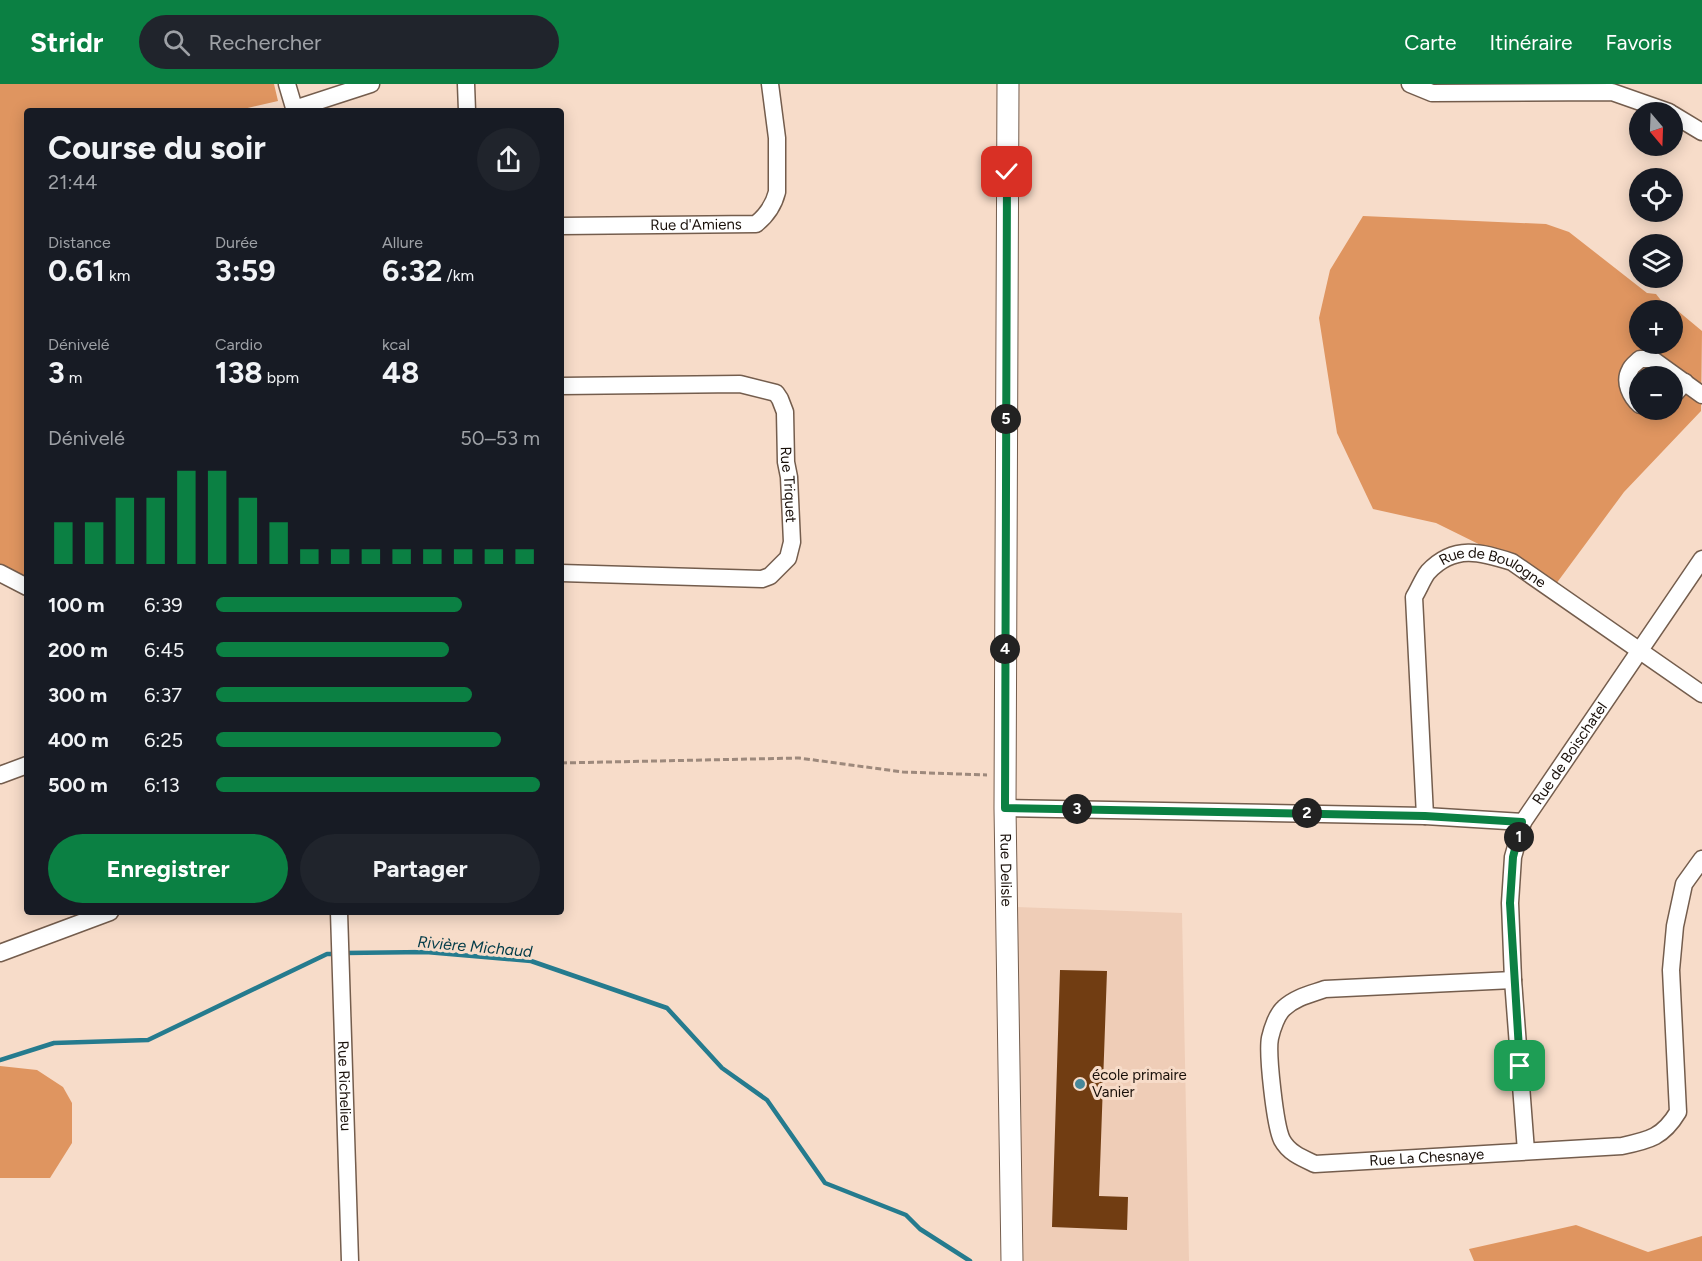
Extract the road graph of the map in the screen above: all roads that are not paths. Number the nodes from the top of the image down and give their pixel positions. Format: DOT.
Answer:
graph roads {
  1 [pos="287,84"];
  2 [pos="371,84"];
  3 [pos="466,84"];
  4 [pos="770,84"];
  5 [pos="1008,84"];
  6 [pos="1410,84"];
  7 [pos="1640,102"];
  8 [pos="293,108"];
  9 [pos="300,108"];
  10 [pos="467,108"];
  11 [pos="1683,120"];
  12 [pos="1702,132"];
  13 [pos="564,226"];
  14 [pos="1633,366"];
  15 [pos="1662,366"];
  16 [pos="1629,370"];
  17 [pos="1685,382"];
  18 [pos="1683,384"];
  19 [pos="564,386"];
  20 [pos="1629,390"];
  21 [pos="1702,395"];
  22 [pos="1702,559"];
  23 [pos="0,573"];
  24 [pos="564,573"];
  25 [pos="24,585"];
  26 [pos="1639,650"];
  27 [pos="1702,694"];
  28 [pos="24,766"];
  29 [pos="0,775"];
  30 [pos="1005,808"];
  31 [pos="1425,816"];
  32 [pos="1522,822"];
  33 [pos="1702,859"];
  34 [pos="102,915"];
  35 [pos="339,915"];
  36 [pos="0,953"];
  37 [pos="1513,980"];
  38 [pos="1526,1151"];
  39 [pos="350,1261"];
  40 [pos="1011,1261"];
  1 -- 8 [label="street"];
  2 -- 9 [label="street"];
  3 -- 10 [label="street"];
  4 -- 13 [label="street, Rue d'Amiens"];
  5 -- 30 [label="street, Rue Delisle"];
  6 -- 7 [label="street"];
  11 -- 12 [label="street"];
  14 -- 15 [label="street"];
  16 -- 20 [label="street"];
  17 -- 18 [label="street"];
  17 -- 21 [label="street"];
  19 -- 24 [label="street, Rue Triquet"];
  22 -- 26 [label="street, Rue de Boischatel"];
  23 -- 25 [label="street"];
  26 -- 27 [label="street, Rue de Boulogne"];
  26 -- 31 [label="street, Rue de Boulogne"];
  26 -- 32 [label="street, Rue de Boischatel"];
  28 -- 29 [label="street"];
  30 -- 31 [label="street"];
  30 -- 40 [label="street, Rue Delisle"];
  31 -- 32 [label="street"];
  32 -- 37 [label="street, Rue de Boischatel"];
  33 -- 38 [label="street, Rue La Chesnaye"];
  34 -- 36 [label="street"];
  35 -- 39 [label="street, Rue Richelieu"];
  37 -- 38 [label="street, Rue de Boischatel"];
  37 -- 38 [label="street, Rue La Chesnaye"];
}
